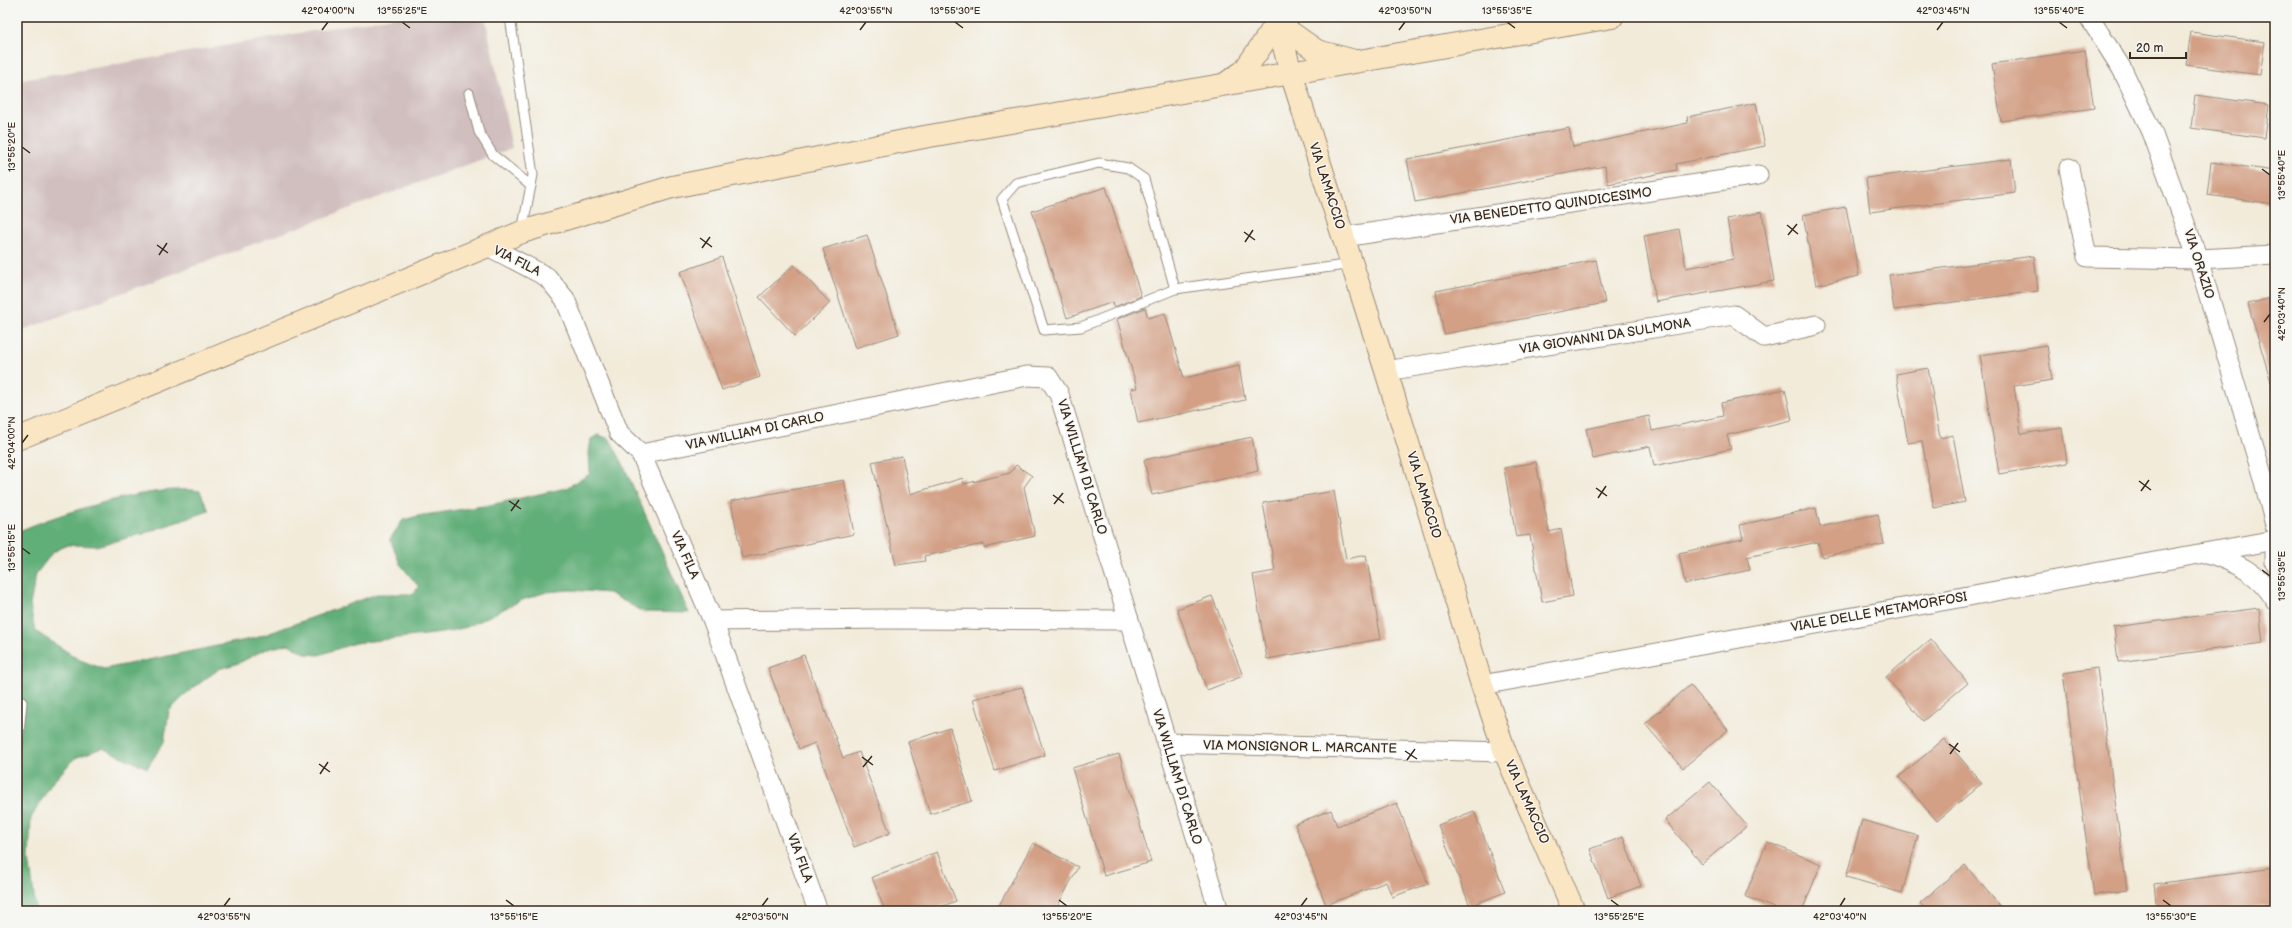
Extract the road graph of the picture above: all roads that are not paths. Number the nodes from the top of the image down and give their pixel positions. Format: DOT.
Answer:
graph roads {
  1 [pos="510,17"];
  2 [pos="1612,17"];
  3 [pos="2089,17"];
  4 [pos="1276,20"];
  5 [pos="1358,62"];
  6 [pos="1291,73"];
  7 [pos="1223,86"];
  8 [pos="469,93"];
  9 [pos="2069,168"];
  10 [pos="1758,175"];
  11 [pos="531,186"];
  12 [pos="522,232"];
  13 [pos="1343,236"];
  14 [pos="488,246"];
  15 [pos="2275,255"];
  16 [pos="2198,259"];
  17 [pos="1352,264"];
  18 [pos="1175,289"];
  19 [pos="1816,325"];
  20 [pos="1386,371"];
  21 [pos="17,439"];
  22 [pos="641,454"];
  23 [pos="2275,525"];
  24 [pos="2275,540"];
  25 [pos="2275,549"];
  26 [pos="2207,552"];
  27 [pos="2275,563"];
  28 [pos="2275,600"];
  29 [pos="1129,620"];
  30 [pos="713,621"];
  31 [pos="1482,684"];
  32 [pos="22,702"];
  33 [pos="1166,743"];
  34 [pos="1505,752"];
  35 [pos="17,753"];
  36 [pos="818,911"];
  37 [pos="1219,911"];
  38 [pos="1574,911"];
  1 -- 11 [label="lane"];
  2 -- 5 [label="main road"];
  3 -- 16 [label="street, VIA ORAZIO"];
  4 -- 5 [label="main road"];
  4 -- 6 [label="main road, VIA LAMACCIO"];
  4 -- 7 [label="main road"];
  5 -- 6 [label="main road"];
  6 -- 7 [label="main road"];
  6 -- 13 [label="main road, VIA LAMACCIO"];
  7 -- 12 [label="main road"];
  8 -- 11 [label="lane"];
  9 -- 16 [label="street"];
  10 -- 13 [label="street, VIA BENEDETTO QUINDICESIMO"];
  11 -- 12 [label="lane"];
  12 -- 14 [label="main road"];
  13 -- 17 [label="main road, VIA LAMACCIO"];
  14 -- 21 [label="main road"];
  14 -- 22 [label="street, VIA FILA"];
  15 -- 16 [label="street"];
  16 -- 23 [label="street, VIA ORAZIO"];
  17 -- 18 [label="lane"];
  17 -- 20 [label="main road, VIA LAMACCIO"];
  18 -- 18 [label="lane"];
  19 -- 20 [label="street, VIA GIOVANNI DA SULMONA"];
  20 -- 31 [label="main road, VIA LAMACCIO"];
  22 -- 29 [label="street, VIA WILLIAM DI CARLO"];
  22 -- 30 [label="street, VIA FILA"];
  24 -- 26 [label="street, VIALE DELLE METAMORFOSI"];
  25 -- 27 [label="street"];
  26 -- 28 [label="street"];
  26 -- 31 [label="street, VIALE DELLE METAMORFOSI"];
  29 -- 30 [label="street"];
  29 -- 33 [label="street, VIA WILLIAM DI CARLO"];
  30 -- 36 [label="street, VIA FILA"];
  31 -- 34 [label="main road, VIA LAMACCIO"];
  32 -- 35 [label="lane"];
  33 -- 34 [label="street, VIA MONSIGNOR L. MARCANTE"];
  33 -- 37 [label="street, VIA WILLIAM DI CARLO"];
  34 -- 38 [label="main road, VIA LAMACCIO"];
}
